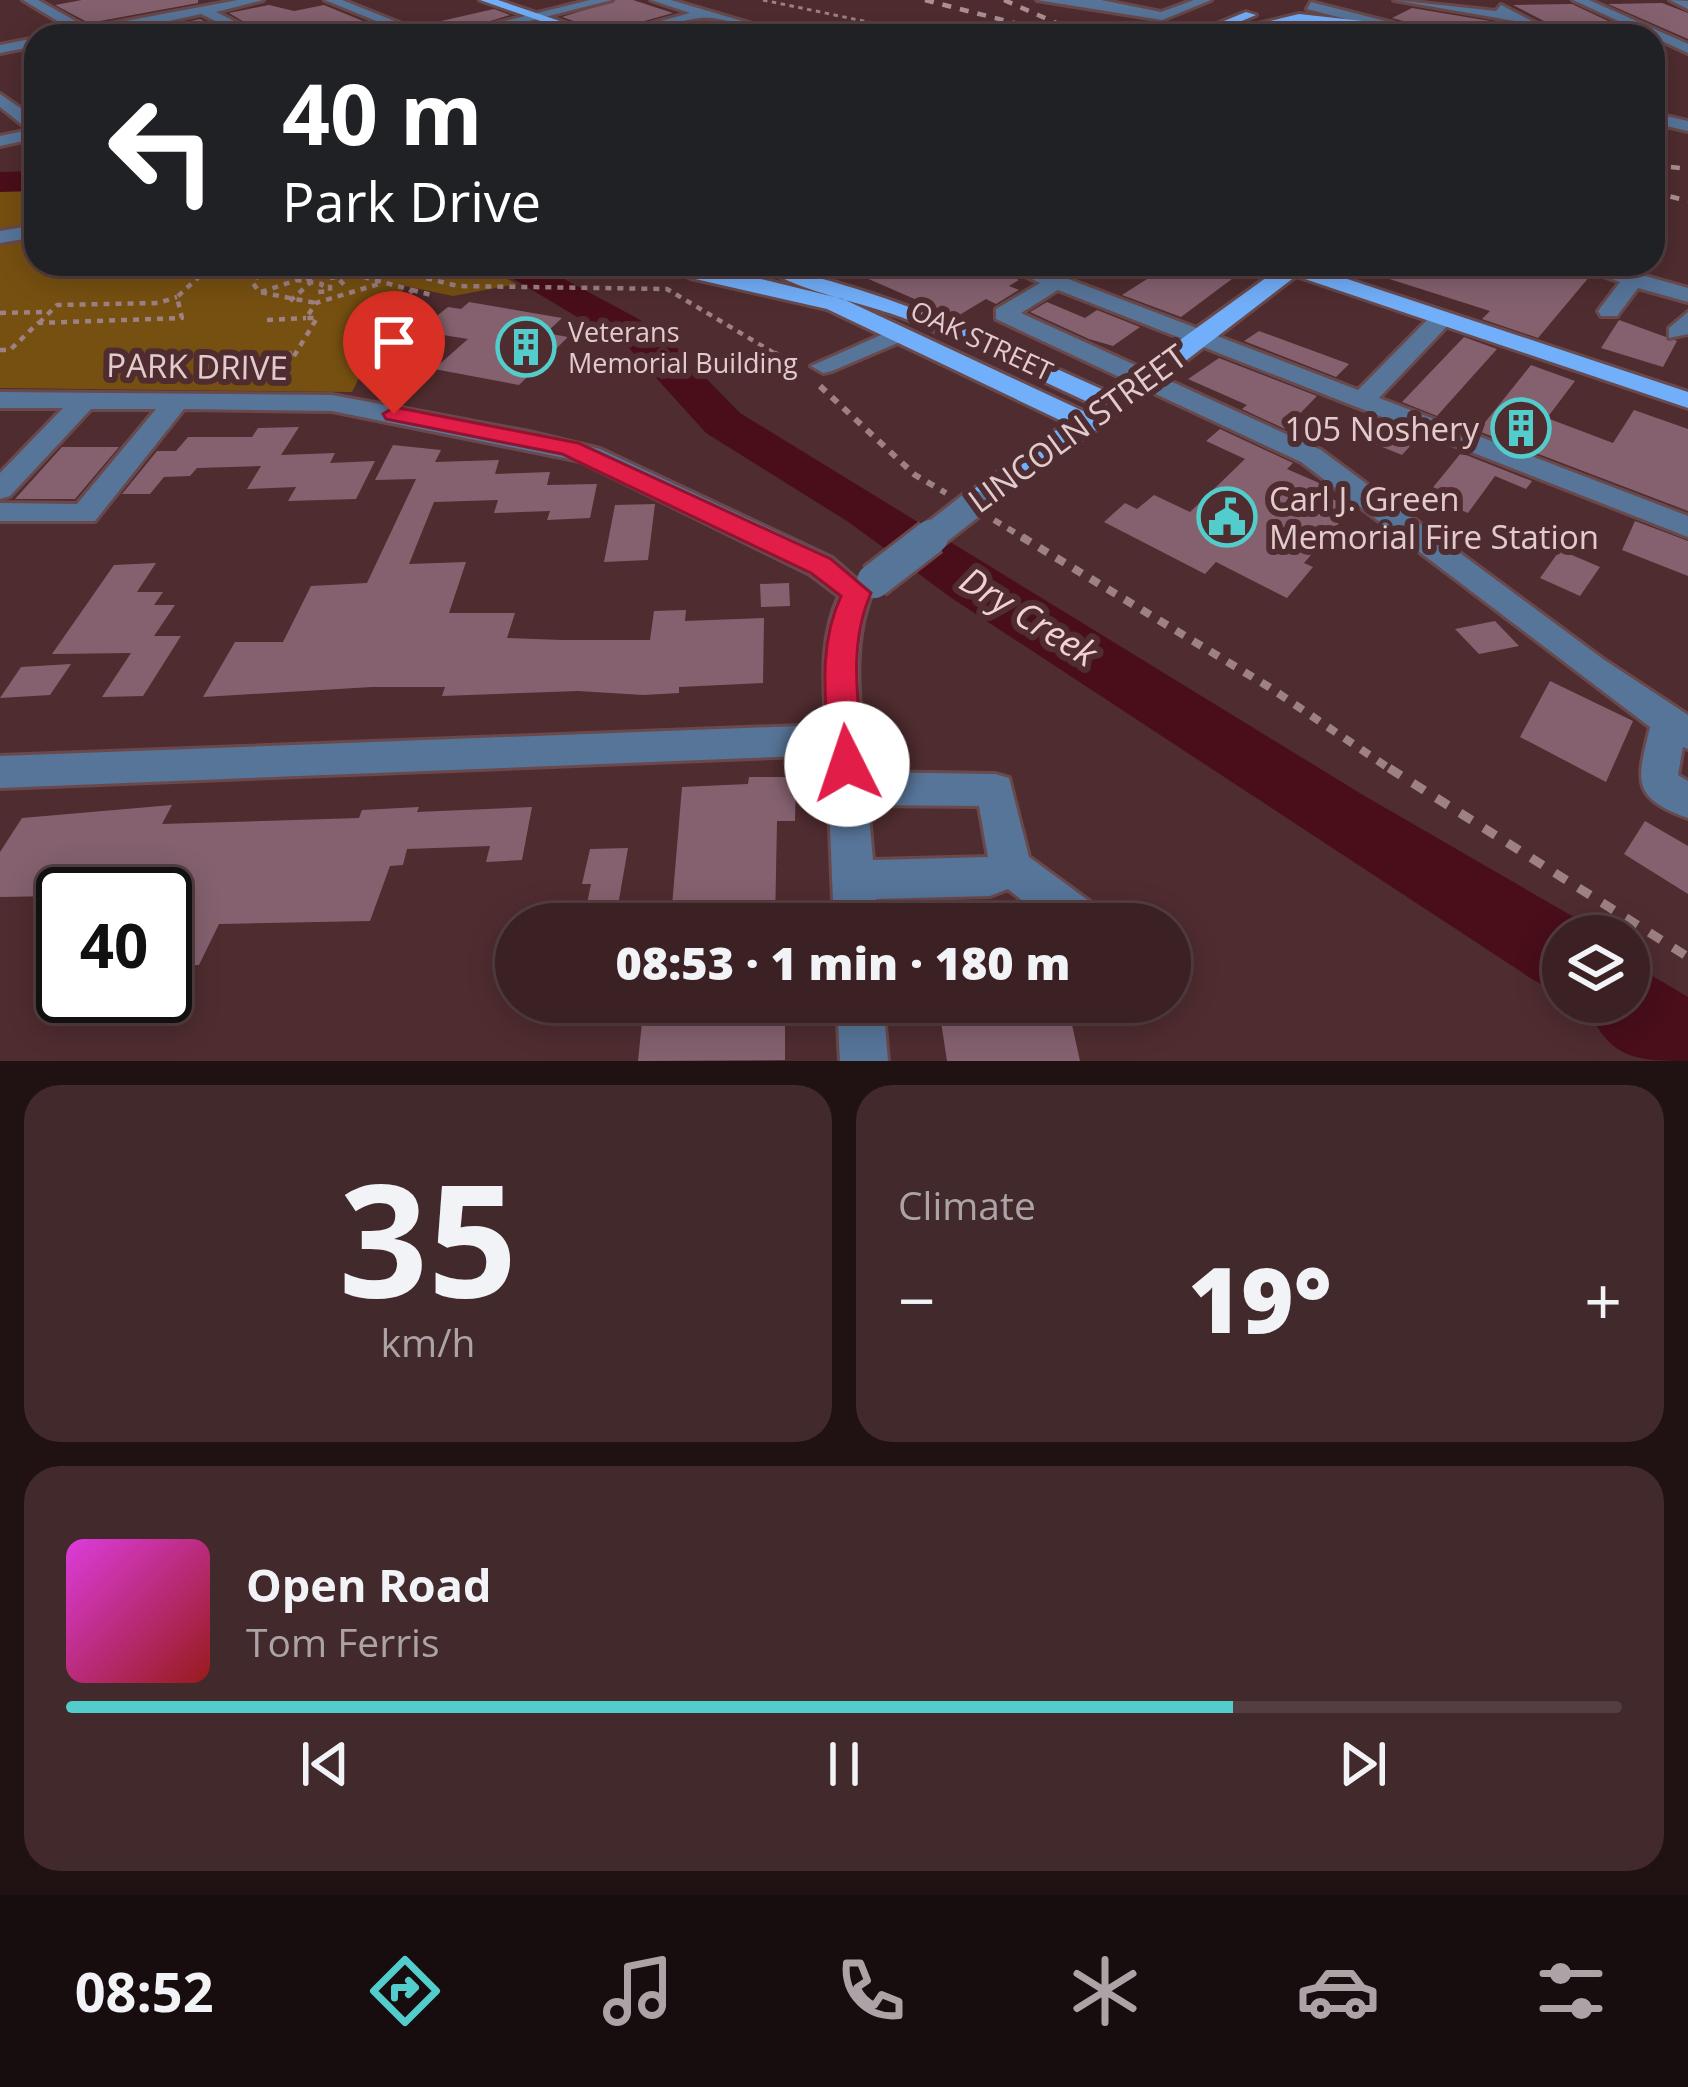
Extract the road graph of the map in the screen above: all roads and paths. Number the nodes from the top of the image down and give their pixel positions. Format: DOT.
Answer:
graph roads {
  1 [pos="180,0"];
  2 [pos="257,0"];
  3 [pos="331,0"];
  4 [pos="486,0"];
  5 [pos="606,0"];
  6 [pos="657,0"];
  7 [pos="763,0"];
  8 [pos="1043,0"];
  9 [pos="1083,0"];
  10 [pos="1205,0"];
  11 [pos="1236,0"];
  12 [pos="1330,0"];
  13 [pos="1400,0"];
  14 [pos="1484,0"];
  15 [pos="1579,0"];
  16 [pos="1676,0"];
  17 [pos="22,1"];
  18 [pos="1285,2"];
  19 [pos="1688,5"];
  20 [pos="1311,6"];
  21 [pos="1253,7"];
  22 [pos="1122,8"];
  23 [pos="203,10"];
  24 [pos="704,13"];
  25 [pos="536,16"];
  26 [pos="1519,18"];
  27 [pos="69,24"];
  28 [pos="137,24"];
  29 [pos="232,24"];
  30 [pos="394,24"];
  31 [pos="502,24"];
  32 [pos="560,24"];
  33 [pos="660,24"];
  34 [pos="743,24"];
  35 [pos="878,24"];
  36 [pos="1160,24"];
  37 [pos="1178,24"];
  38 [pos="1218,24"];
  39 [pos="1256,24"];
  40 [pos="1272,24"];
  41 [pos="1358,24"];
  42 [pos="1371,24"];
  43 [pos="1531,24"];
  44 [pos="1632,24"];
  45 [pos="1670,59"];
  46 [pos="1688,59"];
  47 [pos="0,99"];
  48 [pos="24,120"];
  49 [pos="1681,129"];
  50 [pos="1688,148"];
  51 [pos="200,276"];
  52 [pos="256,276"];
  53 [pos="299,276"];
  54 [pos="314,276"];
  55 [pos="360,276"];
  56 [pos="420,276"];
  57 [pos="724,276"];
  58 [pos="789,276"];
  59 [pos="821,276"];
  60 [pos="1041,276"];
  61 [pos="1277,276"];
  62 [pos="1322,276"];
  63 [pos="1608,276"];
  64 [pos="367,278"];
  65 [pos="303,282"];
  66 [pos="1057,282"];
  67 [pos="382,283"];
  68 [pos="1629,285"];
  69 [pos="836,286"];
  70 [pos="260,292"];
  71 [pos="1688,295"];
  72 [pos="436,296"];
  73 [pos="177,297"];
  74 [pos="289,301"];
  75 [pos="316,302"];
  76 [pos="121,304"];
  77 [pos="1688,309"];
  78 [pos="1609,311"];
  79 [pos="49,312"];
  80 [pos="0,313"];
  81 [pos="306,318"];
  82 [pos="914,318"];
  83 [pos="1442,318"];
  84 [pos="104,320"];
  85 [pos="267,320"];
  86 [pos="38,323"];
  87 [pos="1200,338"];
  88 [pos="0,350"];
  89 [pos="823,366"];
  90 [pos="1147,378"];
  91 [pos="264,390"];
  92 [pos="0,400"];
  93 [pos="1688,400"];
  94 [pos="84,401"];
  95 [pos="1362,401"];
  96 [pos="176,402"];
  97 [pos="1114,404"];
  98 [pos="1088,423"];
  99 [pos="0,490"];
  100 [pos="973,507"];
  101 [pos="0,512"];
  102 [pos="1688,527"];
  103 [pos="865,587"];
  104 [pos="1679,728"];
  105 [pos="845,740"];
  106 [pos="0,772"];
  107 [pos="848,788"];
  108 [pos="1688,801"];
  109 [pos="1011,867"];
  110 [pos="854,880"];
  111 [pos="855,903"];
  112 [pos="1058,903"];
  113 [pos="1688,957"];
  114 [pos="861,1023"];
  115 [pos="864,1061"];
  1 -- 23 [label="street"];
  2 -- 23 [label="street"];
  3 -- 30 [label="street"];
  4 -- 25 [label="main road"];
  5 -- 25 [label="street"];
  6 -- 24 [label="street"];
  7 -- 35 [label="path"];
  8 -- 22 [label="street"];
  9 -- 22 [label="street"];
  10 -- 37 [label="street"];
  11 -- 21 [label="main road"];
  12 -- 20 [label="main road"];
  13 -- 26 [label="street"];
  14 -- 26 [label="street"];
  15 -- 44 [label="street"];
  16 -- 19 [label="street"];
  17 -- 27 [label="street"];
  18 -- 21 [label="main road"];
  20 -- 39 [label="main road"];
  20 -- 42 [label="street"];
  21 -- 38 [label="main road"];
  22 -- 36 [label="street"];
  23 -- 28 [label="street"];
  23 -- 29 [label="street"];
  24 -- 33 [label="street"];
  24 -- 34 [label="street"];
  25 -- 31 [label="street"];
  25 -- 32 [label="main road"];
  26 -- 43 [label="street"];
  40 -- 41 [label="main road"];
  45 -- 46 [label="street"];
  47 -- 48 [label="street"];
  49 -- 50 [label="street"];
  51 -- 73 [label="path"];
  52 -- 70 [label="path"];
  53 -- 65 [label="path"];
  54 -- 65 [label="path"];
  55 -- 64 [label="path"];
  56 -- 100 [label="path"];
  57 -- 82 [label="main road, OAK STREET"];
  58 -- 69 [label="main road, OAK STREET"];
  59 -- 69 [label="main road"];
  60 -- 66 [label="street"];
  61 -- 87 [label="main road, LINCOLN STREET"];
  62 -- 83 [label="main road"];
  63 -- 68 [label="street"];
  64 -- 65 [label="path"];
  64 -- 67 [label="path"];
  65 -- 70 [label="path"];
  65 -- 74 [label="path"];
  66 -- 87 [label="street"];
  66 -- 90 [label="street"];
  67 -- 72 [label="path"];
  67 -- 75 [label="path"];
  68 -- 71 [label="street"];
  68 -- 77 [label="street"];
  68 -- 78 [label="street"];
  69 -- 82 [label="main road, OAK STREET"];
  70 -- 74 [label="path"];
  73 -- 76 [label="path"];
  73 -- 84 [label="path"];
  74 -- 75 [label="path"];
  75 -- 81 [label="path"];
  76 -- 79 [label="path"];
  76 -- 84 [label="path"];
  79 -- 80 [label="path"];
  79 -- 86 [label="path"];
  81 -- 85 [label="path"];
  81 -- 91 [label="path"];
  82 -- 89 [label="street"];
  82 -- 97 [label="main road, OAK STREET"];
  82 -- 98 [label="main road, OAK STREET"];
  83 -- 93 [label="main road"];
  83 -- 95 [label="street"];
  84 -- 86 [label="path"];
  86 -- 88 [label="path"];
  87 -- 90 [label="main road, LINCOLN STREET"];
  87 -- 95 [label="street"];
  90 -- 97 [label="main road, LINCOLN STREET"];
  90 -- 104 [label="street"];
  92 -- 94 [label="street, PARK DRIVE"];
  94 -- 96 [label="street, PARK DRIVE"];
  94 -- 99 [label="street"];
  95 -- 102 [label="street"];
  96 -- 101 [label="street"];
  96 -- 103 [label="street, PARK DRIVE"];
  97 -- 98 [label="main road, LINCOLN STREET"];
  98 -- 100 [label="main road, LINCOLN STREET"];
  100 -- 103 [label="street, LINCOLN STREET, bridge"];
  100 -- 113 [label="path"];
  103 -- 105 [label="street"];
  104 -- 108 [label="street"];
  105 -- 106 [label="street"];
  105 -- 107 [label="street"];
  107 -- 109 [label="street"];
  107 -- 110 [label="street"];
  109 -- 110 [label="street"];
  109 -- 112 [label="street"];
  110 -- 111 [label="street"];
  114 -- 115 [label="street"];
}
